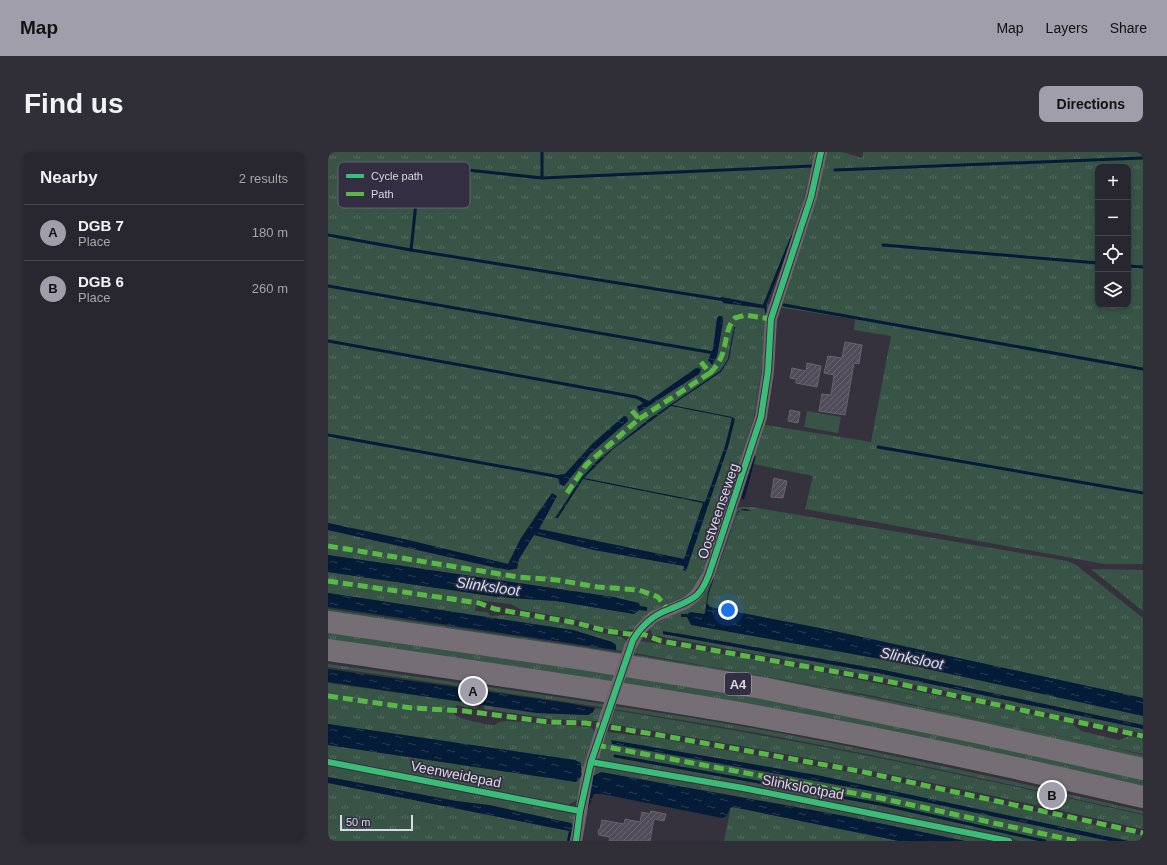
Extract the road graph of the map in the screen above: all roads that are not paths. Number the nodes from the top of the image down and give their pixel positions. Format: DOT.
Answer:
graph roads {
  1 [pos="821,152"];
  2 [pos="328,622"];
  3 [pos="328,650"];
  4 [pos="1143,769"];
  5 [pos="1143,797"];
  6 [pos="576,841"];
  1 -- 6 [label="street, Oostveenseweg, bridge"];
  2 -- 4 [label="highway, A4"];
  3 -- 5 [label="highway, A4"];
}
